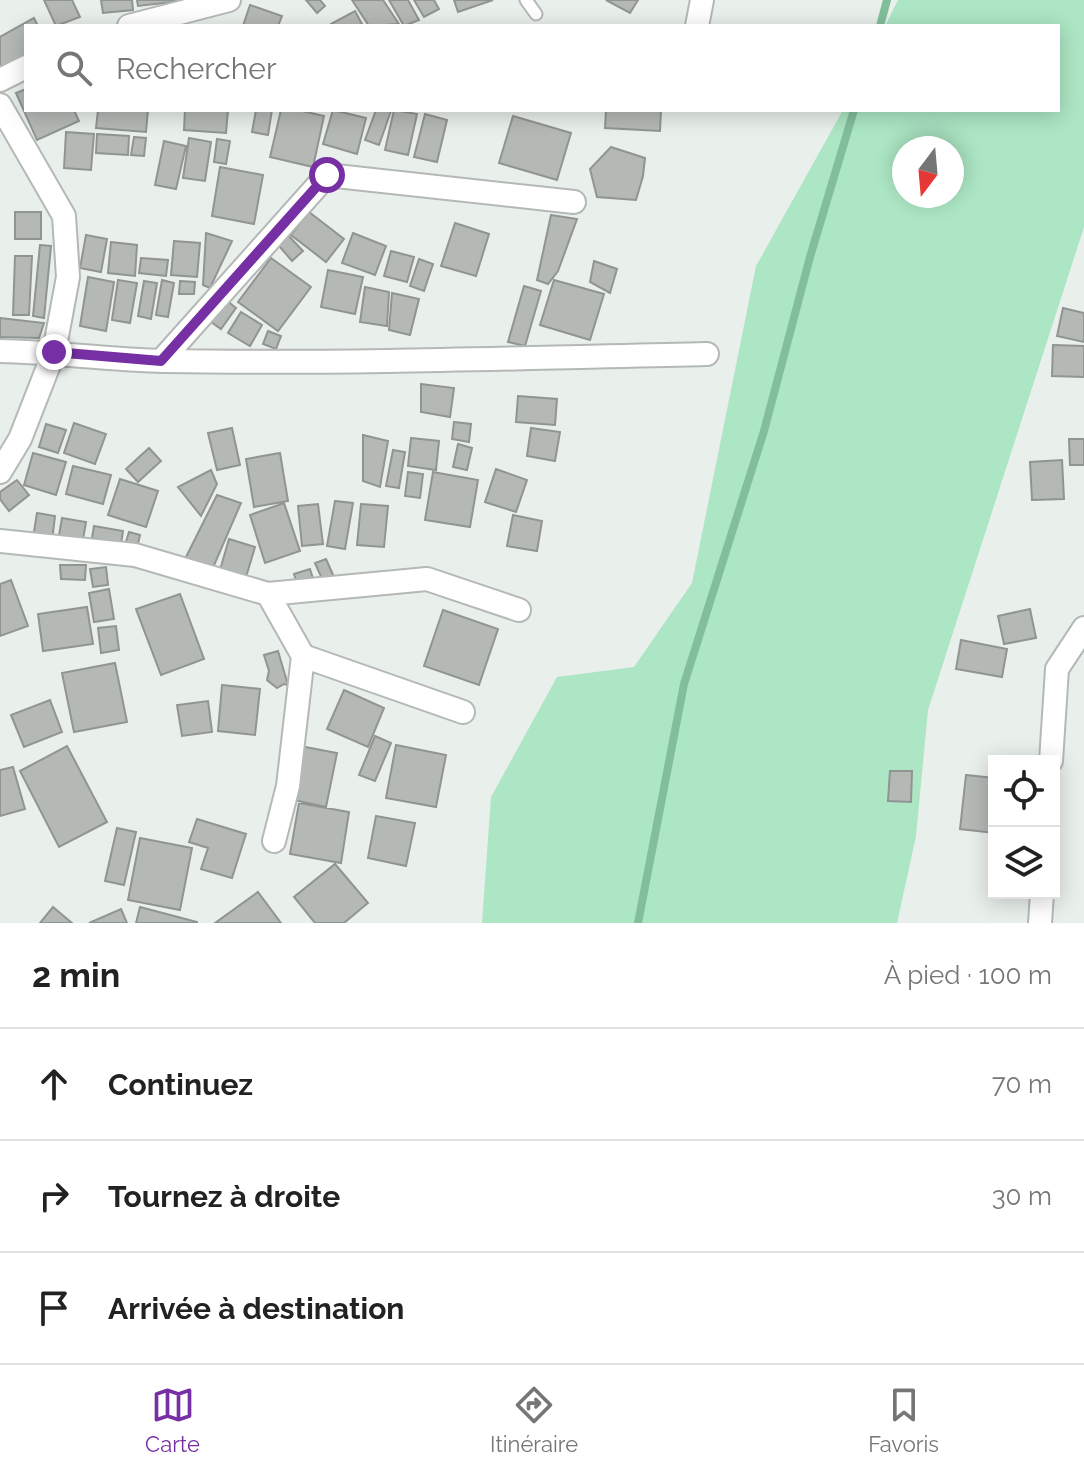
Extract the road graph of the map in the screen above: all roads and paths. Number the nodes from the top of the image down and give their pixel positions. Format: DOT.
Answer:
graph roads {
  1 [pos="229,0"];
  2 [pos="526,0"];
  3 [pos="702,0"];
  4 [pos="536,14"];
  5 [pos="137,24"];
  6 [pos="697,24"];
  7 [pos="24,68"];
  8 [pos="0,80"];
  9 [pos="0,105"];
  10 [pos="574,202"];
  11 [pos="0,351"];
  12 [pos="54,352"];
  13 [pos="707,354"];
  14 [pos="161,361"];
  15 [pos="0,472"];
  16 [pos="0,541"];
  17 [pos="268,594"];
  18 [pos="519,610"];
  19 [pos="1084,628"];
  20 [pos="303,656"];
  21 [pos="463,712"];
  22 [pos="1051,755"];
  23 [pos="274,841"];
  24 [pos="1042,899"];
  25 [pos="1040,923"];
  1 -- 5 [label="street"];
  2 -- 4 [label="lane"];
  3 -- 6 [label="street"];
  7 -- 8 [label="street"];
  9 -- 12 [label="street"];
  10 -- 14 [label="street"];
  11 -- 12 [label="street"];
  12 -- 14 [label="street"];
  12 -- 15 [label="street"];
  13 -- 14 [label="street"];
  16 -- 17 [label="street"];
  17 -- 18 [label="street"];
  17 -- 20 [label="street"];
  19 -- 22 [label="street"];
  20 -- 21 [label="street"];
  20 -- 23 [label="street"];
  24 -- 25 [label="street"];
}
